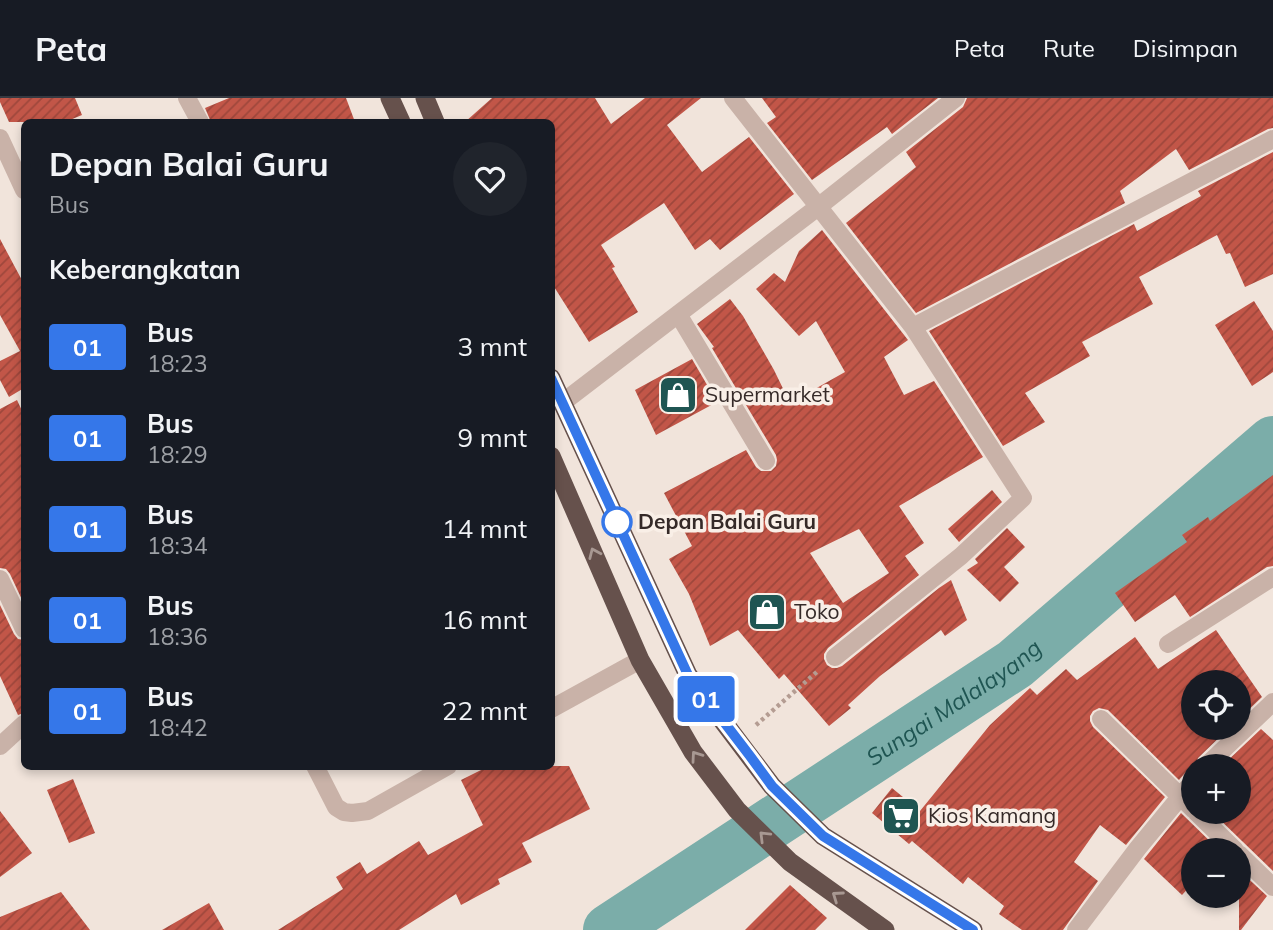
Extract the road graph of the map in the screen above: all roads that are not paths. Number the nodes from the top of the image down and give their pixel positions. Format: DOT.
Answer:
graph roads {
  1 [pos="187,98"];
  2 [pos="390,98"];
  3 [pos="733,98"];
  4 [pos="956,98"];
  5 [pos="198,119"];
  6 [pos="400,119"];
  7 [pos="0,138"];
  8 [pos="1273,139"];
  9 [pos="21,184"];
  10 [pos="818,207"];
  11 [pos="678,314"];
  12 [pos="913,327"];
  13 [pos="555,387"];
  14 [pos="562,403"];
  15 [pos="766,461"];
  16 [pos="555,465"];
  17 [pos="1273,578"];
  18 [pos="0,579"];
  19 [pos="21,623"];
  20 [pos="1168,644"];
  21 [pos="835,657"];
  22 [pos="640,660"];
  23 [pos="1273,702"];
  24 [pos="555,707"];
  25 [pos="1101,719"];
  26 [pos="21,727"];
  27 [pos="0,746"];
  28 [pos="1219,754"];
  29 [pos="317,770"];
  30 [pos="441,770"];
  31 [pos="1180,797"];
  32 [pos="1208,824"];
  33 [pos="1223,838"];
  34 [pos="1251,866"];
  35 [pos="1273,887"];
  36 [pos="885,930"];
  37 [pos="973,930"];
  38 [pos="1076,930"];
  1 -- 5 [label="street"];
  2 -- 6 [label="highway"];
  3 -- 10 [label="street"];
  4 -- 10 [label="street"];
  7 -- 9 [label="street"];
  8 -- 12 [label="street"];
  10 -- 11 [label="street"];
  10 -- 12 [label="street"];
  11 -- 14 [label="street"];
  11 -- 15 [label="street"];
  12 -- 21 [label="street"];
  13 -- 14 [label="highway"];
  14 -- 37 [label="highway"];
  22 -- 16 [label="highway, one-way"];
  17 -- 20 [label="street"];
  18 -- 19 [label="street"];
  22 -- 24 [label="street"];
  36 -- 22 [label="highway, one-way"];
  23 -- 28 [label="street"];
  25 -- 31 [label="street"];
  26 -- 27 [label="street"];
  29 -- 30 [label="street"];
  31 -- 38 [label="street"];
  32 -- 33 [label="street"];
  34 -- 35 [label="street"];
}
